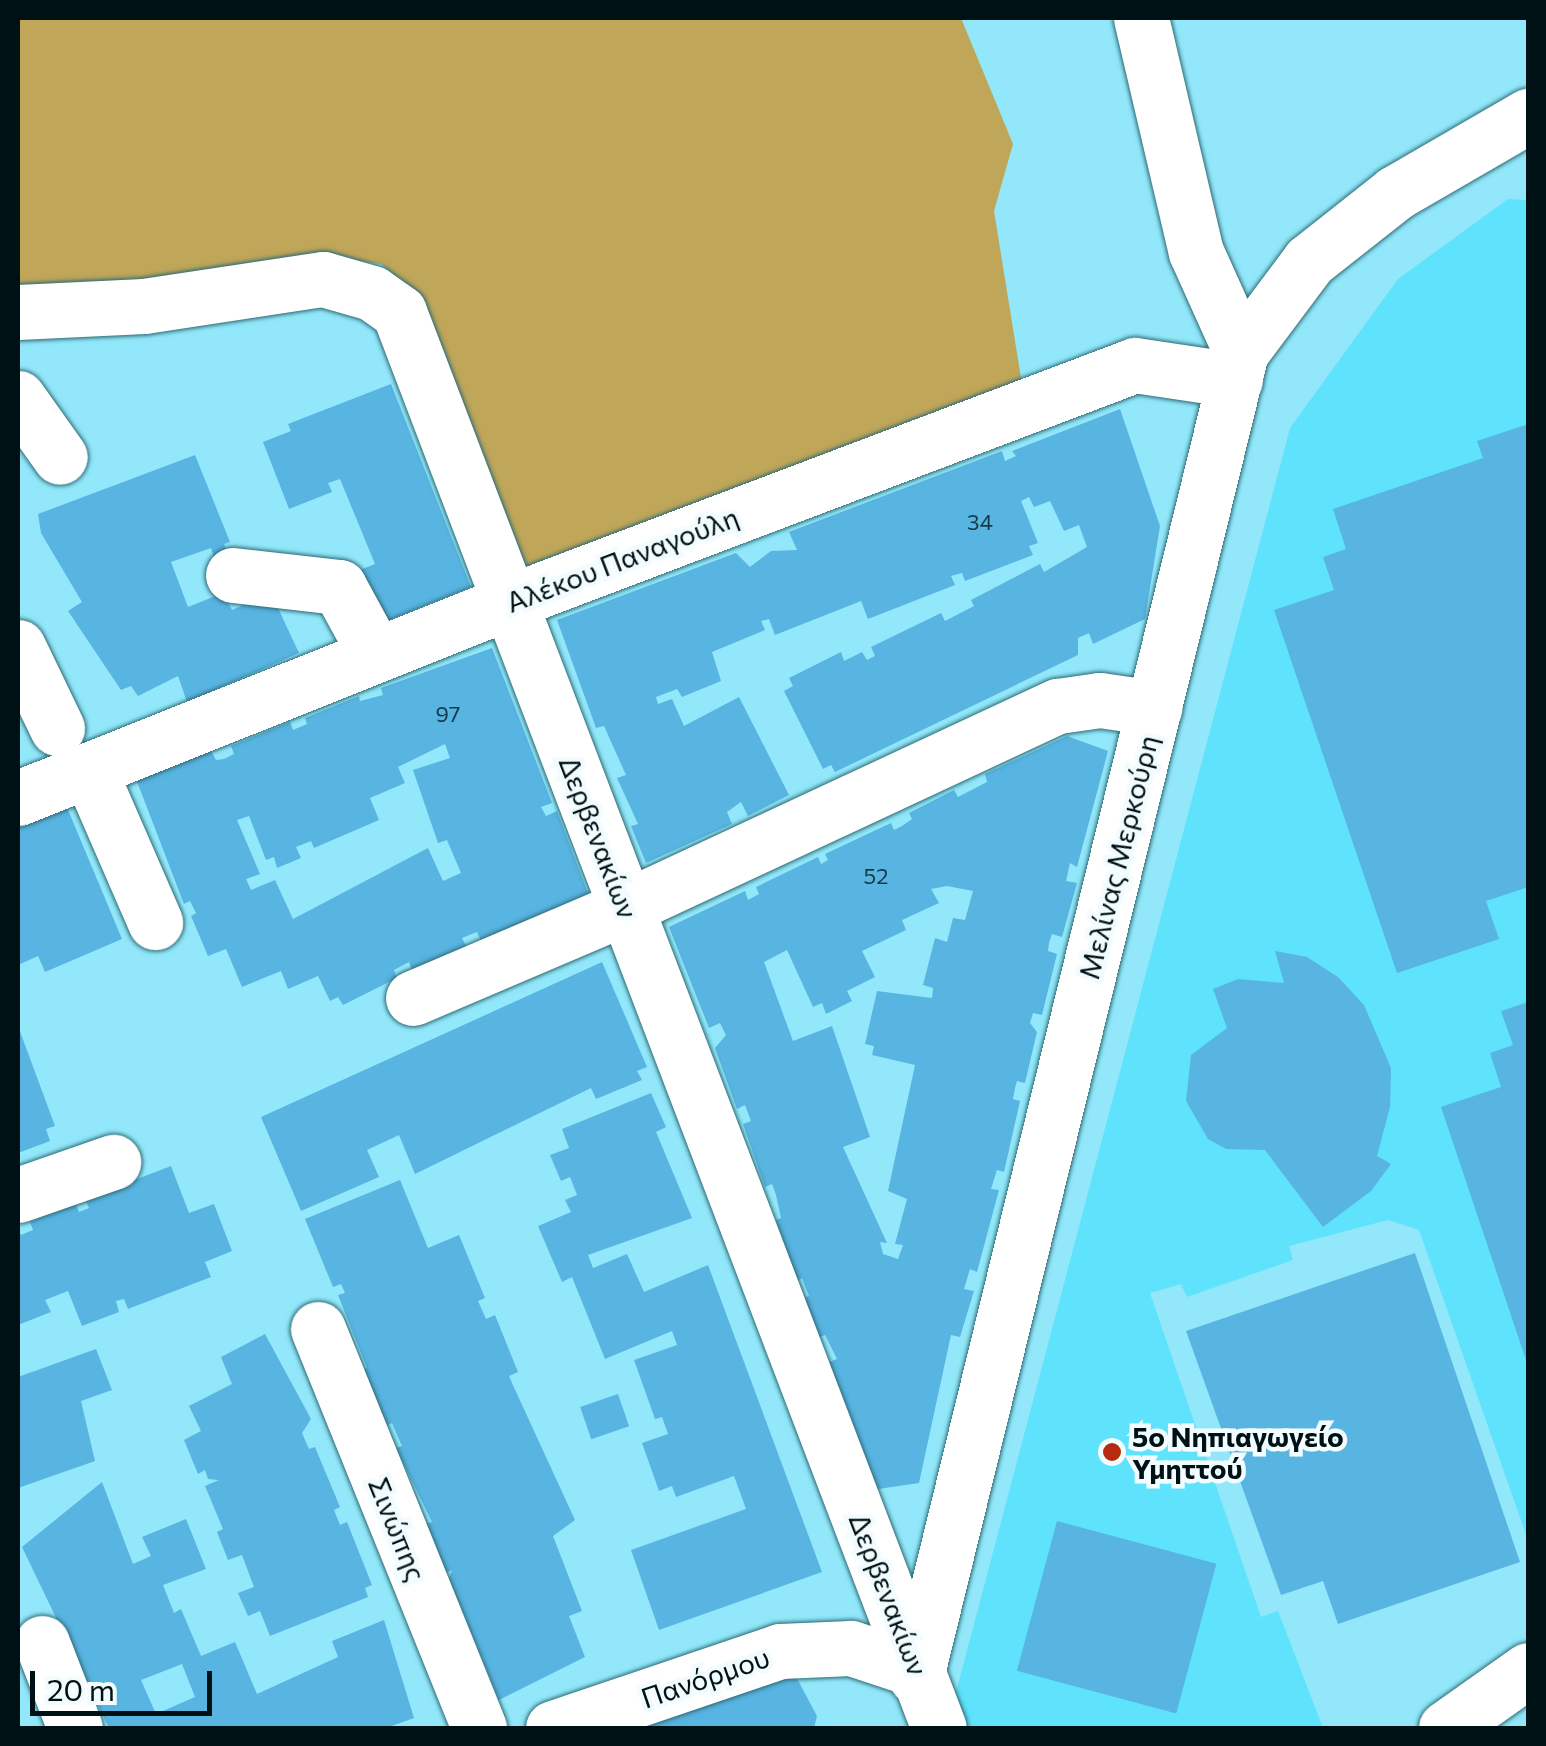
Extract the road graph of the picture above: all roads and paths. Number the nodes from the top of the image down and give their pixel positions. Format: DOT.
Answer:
graph roads {
  1 [pos="1142,18"];
  2 [pos="1528,116"];
  3 [pos="18,312"];
  4 [pos="1238,366"];
  5 [pos="18,398"];
  6 [pos="60,457"];
  7 [pos="233,576"];
  8 [pos="509,602"];
  9 [pos="18,647"];
  10 [pos="376,655"];
  11 [pos="1154,708"];
  12 [pos="73,749"];
  13 [pos="18,798"];
  14 [pos="626,907"];
  15 [pos="155,922"];
  16 [pos="413,998"];
  17 [pos="112,1162"];
  18 [pos="18,1195"];
  19 [pos="318,1329"];
  20 [pos="42,1642"];
  21 [pos="918,1670"];
  22 [pos="1528,1670"];
  23 [pos="74,1728"];
  24 [pos="478,1728"];
  25 [pos="553,1728"];
  26 [pos="904,1728"];
  27 [pos="940,1728"];
  28 [pos="1446,1728"];
  1 -- 4 [label="street"];
  2 -- 4 [label="street, Μελίνας Μερκούρη"];
  3 -- 8 [label="street, Δερβενακίων"];
  4 -- 8 [label="street, Αλέκου Παναγούλη"];
  4 -- 11 [label="street, Μελίνας Μερκούρη"];
  5 -- 6 [label="street"];
  7 -- 10 [label="street"];
  8 -- 10 [label="street, Αλέκου Παναγούλη"];
  8 -- 14 [label="street, Δερβενακίων"];
  9 -- 12 [label="street"];
  10 -- 12 [label="street, Αλέκου Παναγούλη"];
  11 -- 14 [label="street"];
  11 -- 21 [label="street, Μελίνας Μερκούρη"];
  12 -- 13 [label="street, Αλέκου Παναγούλη"];
  12 -- 15 [label="street"];
  14 -- 16 [label="street"];
  14 -- 21 [label="street, Δερβενακίων"];
  17 -- 18 [label="street"];
  19 -- 24 [label="street, Σινώπης"];
  20 -- 23 [label="street"];
  21 -- 25 [label="street, Πανόρμου"];
  21 -- 26 [label="street, Μελίνας Μερκούρη"];
  21 -- 27 [label="street, Δερβενακίων"];
  22 -- 28 [label="street"];
}
